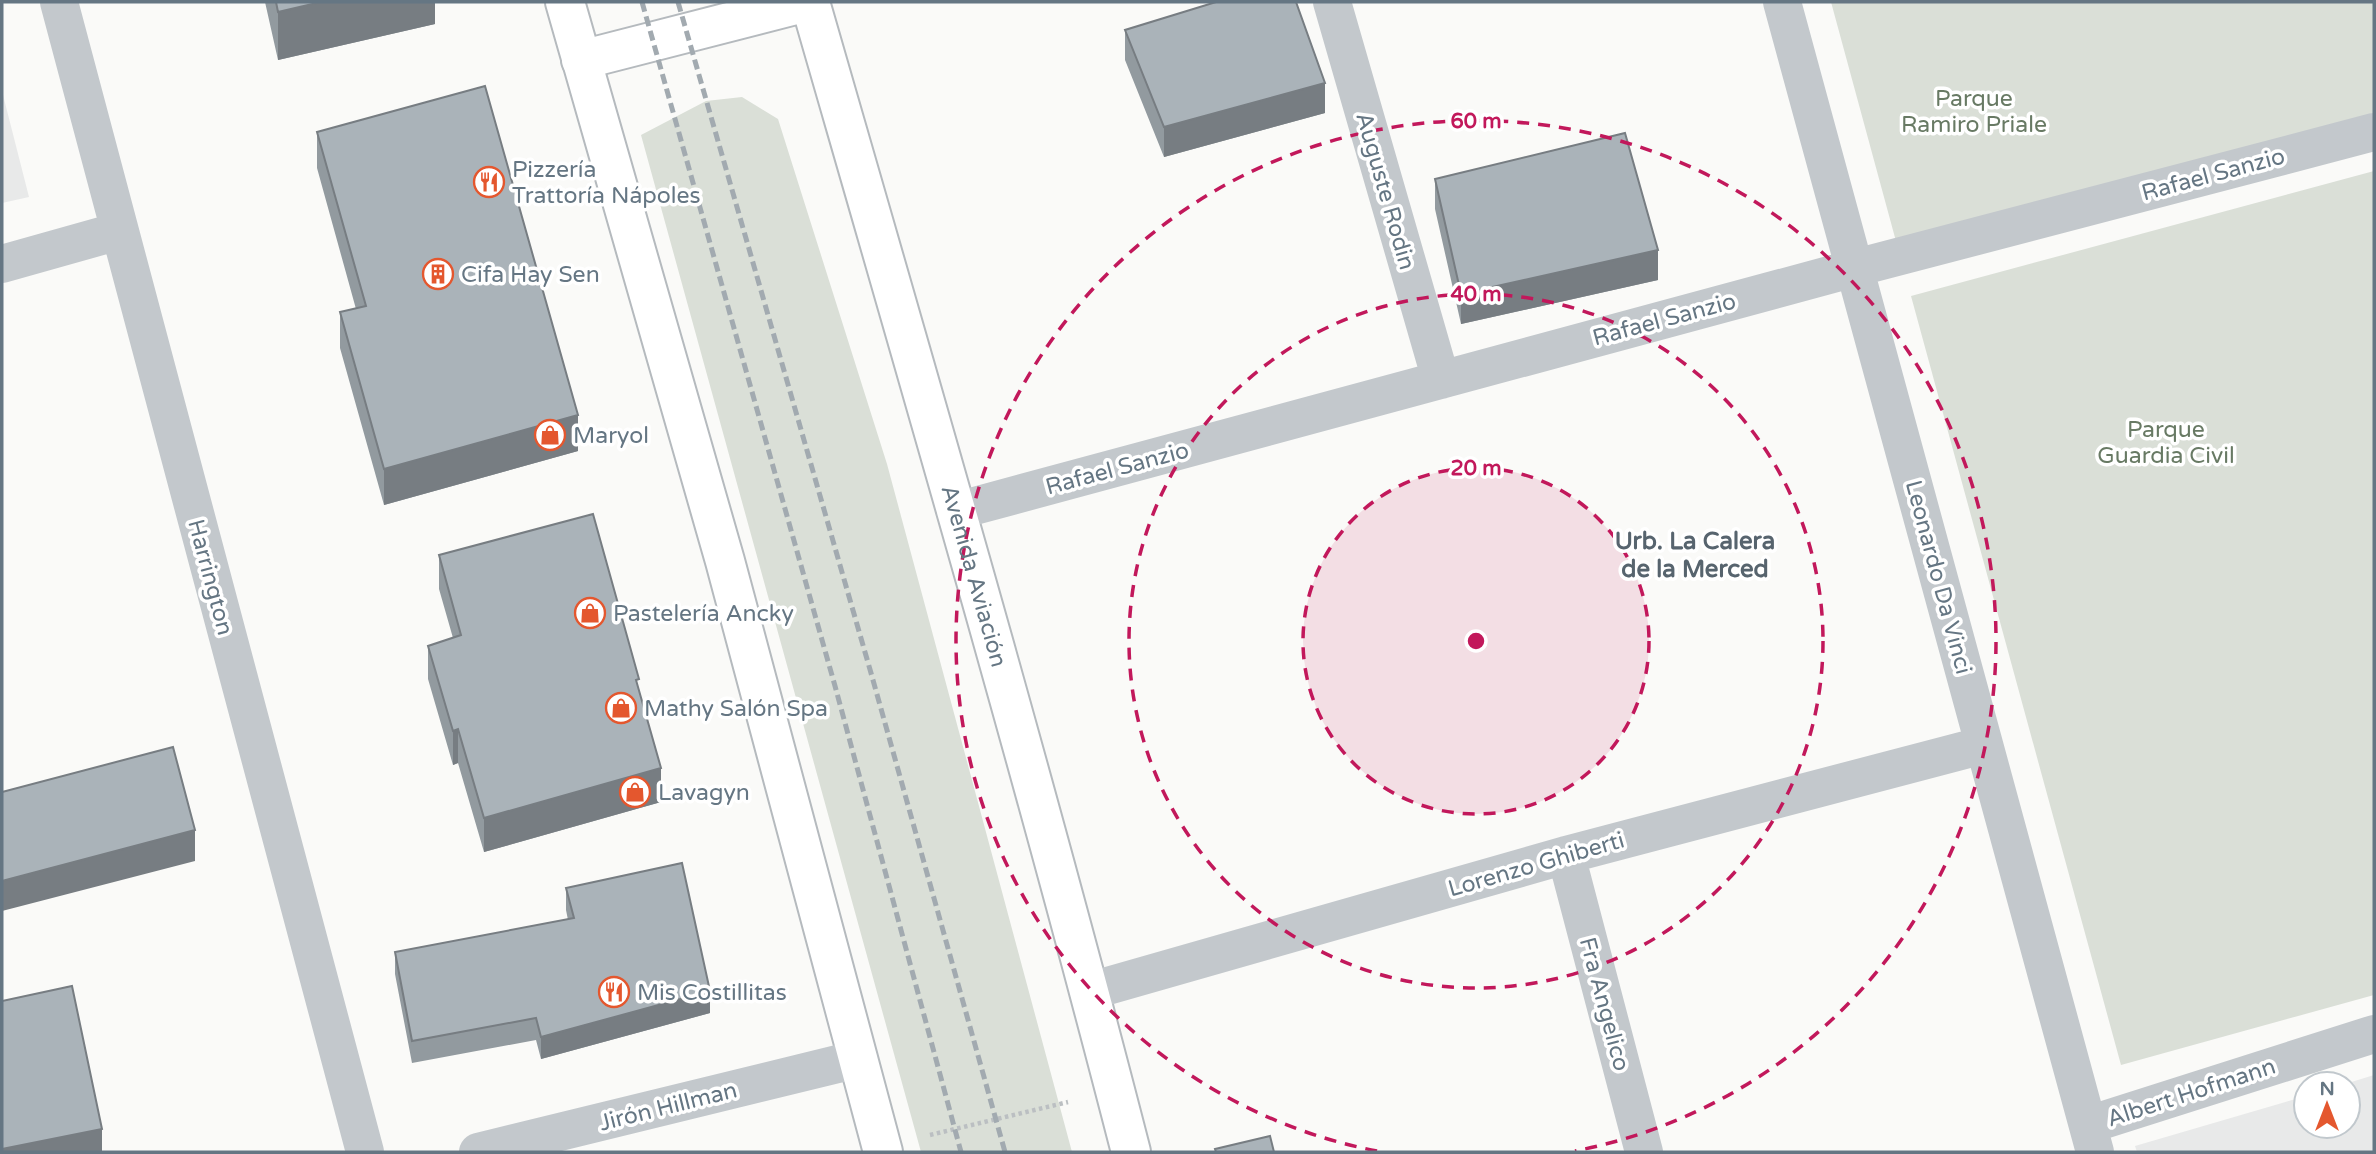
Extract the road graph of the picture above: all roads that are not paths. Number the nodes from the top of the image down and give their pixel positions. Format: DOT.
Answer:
graph roads {
  1 [pos="59,2"];
  2 [pos="565,2"];
  3 [pos="808,2"];
  4 [pos="1332,2"];
  5 [pos="1782,2"];
  6 [pos="581,61"];
  7 [pos="2374,132"];
  8 [pos="119,231"];
  9 [pos="2,264"];
  10 [pos="1855,268"];
  11 [pos="1441,380"];
  12 [pos="956,511"];
  13 [pos="1984,744"];
  14 [pos="1566,855"];
  15 [pos="1090,991"];
  16 [pos="2374,1034"];
  17 [pos="858,1059"];
  18 [pos="2091,1139"];
  19 [pos="882,1149"];
  20 [pos="365,1152"];
  21 [pos="478,1152"];
  22 [pos="1131,1152"];
  23 [pos="1644,1152"];
  1 -- 8 [label="street, Harrington"];
  2 -- 6 [label="main road"];
  3 -- 6 [label="main road"];
  3 -- 12 [label="main road, Avenida Aviación"];
  4 -- 11 [label="street, Auguste Rodin"];
  5 -- 10 [label="street, Leonardo Da Vinci"];
  6 -- 17 [label="main road"];
  7 -- 10 [label="street, Rafael Sanzio"];
  8 -- 9 [label="street"];
  8 -- 20 [label="street, Harrington"];
  10 -- 11 [label="street, Rafael Sanzio"];
  10 -- 13 [label="street, Leonardo Da Vinci"];
  11 -- 12 [label="street, Rafael Sanzio"];
  12 -- 15 [label="main road, Avenida Aviación"];
  13 -- 14 [label="street, Lorenzo Ghiberti"];
  13 -- 18 [label="street, Leonardo Da Vinci"];
  14 -- 15 [label="street, Lorenzo Ghiberti"];
  14 -- 23 [label="street, Fra Angelico"];
  15 -- 22 [label="main road, Avenida Aviación"];
  16 -- 18 [label="street, Albert Hofmann"];
  17 -- 19 [label="main road"];
  17 -- 21 [label="street, Jirón Hillman"];
}
